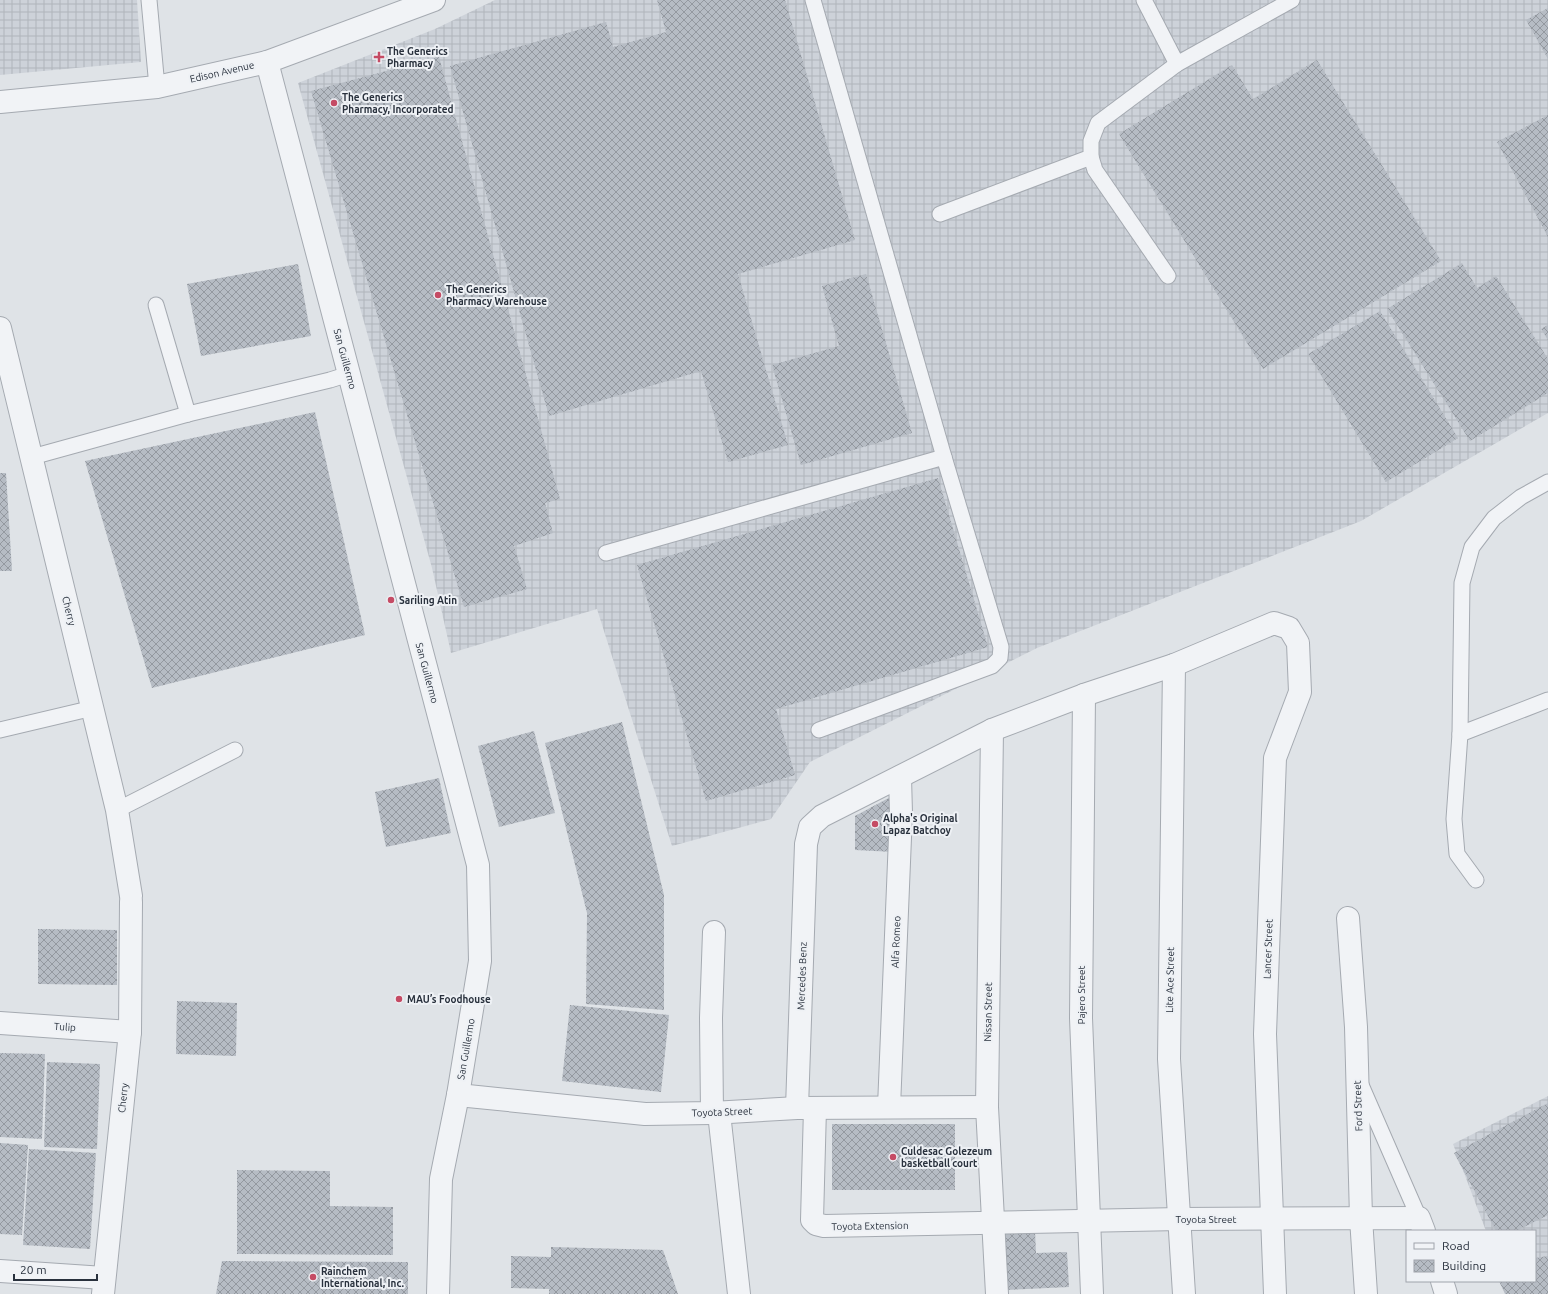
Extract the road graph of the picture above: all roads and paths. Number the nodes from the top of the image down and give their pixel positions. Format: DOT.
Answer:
graph roads {
  1 [pos="150,0"];
  2 [pos="434,0"];
  3 [pos="813,0"];
  4 [pos="1144,0"];
  5 [pos="1292,0"];
  6 [pos="266,62"];
  7 [pos="1177,64"];
  8 [pos="157,86"];
  9 [pos="0,102"];
  10 [pos="1091,157"];
  11 [pos="940,214"];
  12 [pos="1168,276"];
  13 [pos="156,306"];
  14 [pos="0,328"];
  15 [pos="349,374"];
  16 [pos="188,414"];
  17 [pos="32,457"];
  18 [pos="944,457"];
  19 [pos="1548,482"];
  20 [pos="606,554"];
  21 [pos="1274,623"];
  22 [pos="1174,666"];
  23 [pos="1084,695"];
  24 [pos="1548,700"];
  25 [pos="93,708"];
  26 [pos="0,730"];
  27 [pos="819,730"];
  28 [pos="992,730"];
  29 [pos="1460,734"];
  30 [pos="235,750"];
  31 [pos="900,777"];
  32 [pos="117,810"];
  33 [pos="1476,880"];
  34 [pos="1348,918"];
  35 [pos="714,932"];
  36 [pos="0,1023"];
  37 [pos="130,1032"];
  38 [pos="1357,1077"];
  39 [pos="458,1095"];
  40 [pos="889,1107"];
  41 [pos="987,1107"];
  42 [pos="806,1108"];
  43 [pos="715,1113"];
  44 [pos="1272,1218"];
  45 [pos="1361,1218"];
  46 [pos="1180,1219"];
  47 [pos="1089,1221"];
  48 [pos="994,1223"];
  49 [pos="1422,1224"];
  50 [pos="0,1270"];
  51 [pos="1442,1282"];
  52 [pos="104,1286"];
  53 [pos="438,1294"];
  54 [pos="739,1294"];
  55 [pos="997,1294"];
  56 [pos="1092,1294"];
  57 [pos="1184,1294"];
  58 [pos="1276,1294"];
  59 [pos="1366,1294"];
  60 [pos="1446,1294"];
  1 -- 8 [label="lane"];
  2 -- 6 [label="street, Edison Avenue"];
  3 -- 18 [label="lane"];
  4 -- 7 [label="lane"];
  5 -- 7 [label="lane"];
  6 -- 8 [label="street, Edison Avenue"];
  6 -- 15 [label="street, San Guillermo"];
  7 -- 10 [label="lane"];
  8 -- 9 [label="street, Edison Avenue"];
  10 -- 11 [label="lane"];
  10 -- 12 [label="lane"];
  13 -- 16 [label="lane"];
  14 -- 17 [label="street, Cherry"];
  15 -- 16 [label="lane"];
  15 -- 39 [label="street, San Guillermo"];
  16 -- 17 [label="lane"];
  17 -- 25 [label="street, Cherry"];
  18 -- 20 [label="lane"];
  18 -- 27 [label="lane"];
  19 -- 29 [label="lane"];
  21 -- 22 [label="street, Mercedes Benz"];
  21 -- 44 [label="street, Lancer Street"];
  22 -- 23 [label="street, Mercedes Benz"];
  22 -- 46 [label="street, Lite Ace Street"];
  23 -- 28 [label="street, Mercedes Benz"];
  23 -- 47 [label="street, Pajero Street"];
  24 -- 29 [label="lane"];
  25 -- 26 [label="lane"];
  25 -- 32 [label="street, Cherry"];
  28 -- 31 [label="street, Mercedes Benz"];
  28 -- 41 [label="street, Nissan Street"];
  29 -- 33 [label="lane"];
  30 -- 32 [label="lane"];
  31 -- 40 [label="street, Alfa Romeo"];
  31 -- 42 [label="street, Mercedes Benz"];
  32 -- 37 [label="street, Cherry"];
  34 -- 38 [label="street, Ford Street"];
  35 -- 43 [label="street"];
  36 -- 37 [label="street, Tulip"];
  37 -- 52 [label="street, Cherry"];
  38 -- 45 [label="street, Ford Street"];
  38 -- 49 [label="lane"];
  39 -- 43 [label="street, Toyota Street"];
  39 -- 53 [label="street, San Guillermo"];
  40 -- 41 [label="street, Toyota Street"];
  40 -- 42 [label="street, Toyota Street"];
  41 -- 48 [label="street, Nissan Street"];
  42 -- 43 [label="street, Toyota Street"];
  42 -- 48 [label="street, Toyota Extension"];
  43 -- 54 [label="street"];
  44 -- 45 [label="street, Toyota Street"];
  44 -- 46 [label="street, Toyota Street"];
  44 -- 58 [label="street, Lancer Street"];
  45 -- 49 [label="street, Toyota Street"];
  45 -- 59 [label="street, Ford Street"];
  46 -- 47 [label="street, Toyota Street"];
  46 -- 57 [label="street, Lite Ace Street"];
  47 -- 48 [label="street, Toyota Street"];
  47 -- 56 [label="street, Pajero Street"];
  48 -- 55 [label="street, Nissan Street"];
  50 -- 52 [label="street"];
  51 -- 60 [label="street"];
}
